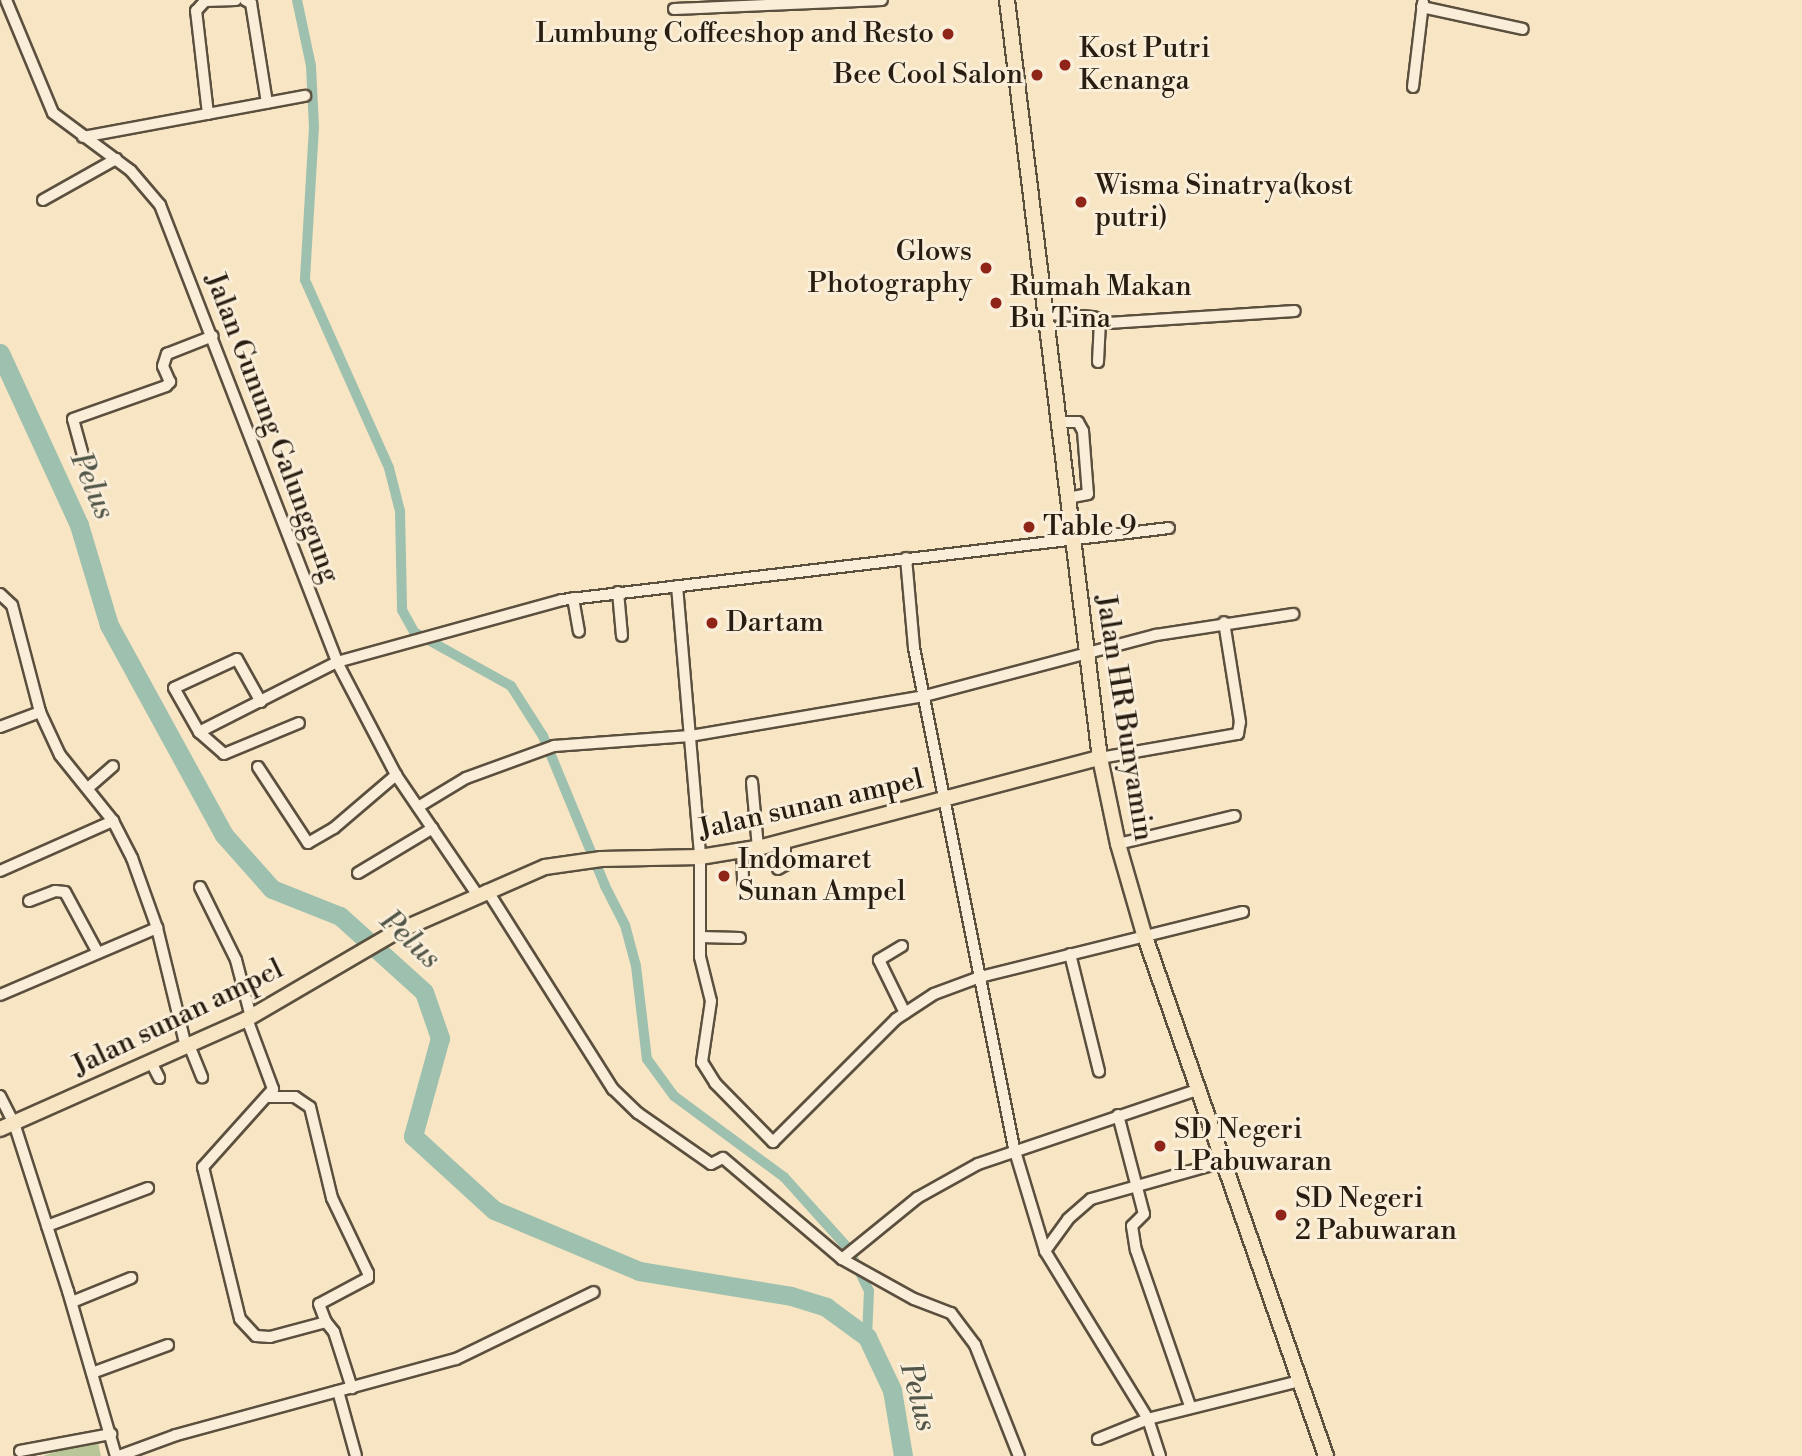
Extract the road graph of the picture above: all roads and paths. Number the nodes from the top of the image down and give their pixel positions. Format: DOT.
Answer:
graph roads {
  1 [pos="236,0"];
  2 [pos="245,0"];
  3 [pos="882,0"];
  4 [pos="1007,0"];
  5 [pos="1457,0"];
  6 [pos="10,1"];
  7 [pos="1423,4"];
  8 [pos="674,9"];
  9 [pos="1454,14"];
  10 [pos="1523,29"];
  11 [pos="1413,87"];
  12 [pos="305,96"];
  13 [pos="267,103"];
  14 [pos="208,114"];
  15 [pos="83,137"];
  16 [pos="116,159"];
  17 [pos="43,200"];
  18 [pos="1295,311"];
  19 [pos="1049,314"];
  20 [pos="1100,321"];
  21 [pos="213,336"];
  22 [pos="1098,362"];
  23 [pos="1060,422"];
  24 [pos="84,459"];
  25 [pos="1068,498"];
  26 [pos="1169,528"];
  27 [pos="1072,543"];
  28 [pos="905,558"];
  29 [pos="677,586"];
  30 [pos="618,592"];
  31 [pos="0,594"];
  32 [pos="573,598"];
  33 [pos="1293,614"];
  34 [pos="1224,622"];
  35 [pos="579,631"];
  36 [pos="622,636"];
  37 [pos="1088,652"];
  38 [pos="337,662"];
  39 [pos="925,696"];
  40 [pos="261,702"];
  41 [pos="40,712"];
  42 [pos="299,723"];
  43 [pos="0,727"];
  44 [pos="199,732"];
  45 [pos="690,736"];
  46 [pos="1100,758"];
  47 [pos="113,766"];
  48 [pos="258,766"];
  49 [pos="396,775"];
  50 [pos="752,782"];
  51 [pos="88,788"];
  52 [pos="947,799"];
  53 [pos="418,807"];
  54 [pos="1235,816"];
  55 [pos="113,821"];
  56 [pos="433,828"];
  57 [pos="785,842"];
  58 [pos="1118,844"];
  59 [pos="758,848"];
  60 [pos="742,850"];
  61 [pos="700,857"];
  62 [pos="778,869"];
  63 [pos="0,871"];
  64 [pos="358,873"];
  65 [pos="743,882"];
  66 [pos="200,887"];
  67 [pos="482,892"];
  68 [pos="30,901"];
  69 [pos="1243,912"];
  70 [pos="157,928"];
  71 [pos="1144,934"];
  72 [pos="700,937"];
  73 [pos="740,938"];
  74 [pos="902,946"];
  75 [pos="98,953"];
  76 [pos="1070,954"];
  77 [pos="980,976"];
  78 [pos="0,995"];
  79 [pos="905,1013"];
  80 [pos="249,1018"];
  81 [pos="188,1046"];
  82 [pos="151,1062"];
  83 [pos="1099,1071"];
  84 [pos="159,1078"];
  85 [pos="202,1078"];
  86 [pos="1197,1090"];
  87 [pos="0,1096"];
  88 [pos="269,1097"];
  89 [pos="1118,1115"];
  90 [pos="14,1124"];
  91 [pos="0,1129"];
  92 [pos="1014,1148"];
  93 [pos="1223,1161"];
  94 [pos="1140,1186"];
  95 [pos="148,1188"];
  96 [pos="47,1226"];
  97 [pos="1045,1251"];
  98 [pos="842,1259"];
  99 [pos="131,1278"];
  100 [pos="594,1292"];
  101 [pos="72,1302"];
  102 [pos="326,1322"];
  103 [pos="168,1345"];
  104 [pos="92,1373"];
  105 [pos="1299,1381"];
  106 [pos="352,1388"];
  107 [pos="338,1391"];
  108 [pos="1190,1406"];
  109 [pos="1148,1419"];
  110 [pos="111,1434"];
  111 [pos="1098,1439"];
  112 [pos="20,1451"];
  113 [pos="118,1456"];
  114 [pos="356,1456"];
  115 [pos="1019,1456"];
  116 [pos="1160,1456"];
  117 [pos="1326,1456"];
  1 -- 14 [label="street"];
  2 -- 13 [label="street"];
  3 -- 8 [label="street"];
  4 -- 19 [label="main road, Jalan HR Bunyamin"];
  5 -- 9 [label="street"];
  6 -- 15 [label="street, Jalan Gunung Galunggung"];
  7 -- 9 [label="street"];
  7 -- 11 [label="street"];
  9 -- 10 [label="street"];
  12 -- 13 [label="street"];
  13 -- 14 [label="street"];
  14 -- 15 [label="street"];
  15 -- 16 [label="street, Jalan Gunung Galunggung"];
  16 -- 17 [label="street"];
  16 -- 21 [label="street, Jalan Gunung Galunggung"];
  18 -- 20 [label="street"];
  19 -- 20 [label="street"];
  19 -- 23 [label="main road, Jalan HR Bunyamin"];
  20 -- 22 [label="street"];
  21 -- 24 [label="street"];
  21 -- 38 [label="street, Jalan Gunung Galunggung"];
  23 -- 25 [label="main road, Jalan HR Bunyamin"];
  23 -- 25 [label="street"];
  25 -- 27 [label="main road, Jalan HR Bunyamin"];
  26 -- 27 [label="street"];
  27 -- 28 [label="street"];
  27 -- 37 [label="main road, Jalan HR Bunyamin"];
  28 -- 29 [label="street"];
  28 -- 39 [label="street"];
  29 -- 30 [label="street"];
  29 -- 45 [label="street"];
  30 -- 32 [label="street"];
  30 -- 36 [label="street"];
  31 -- 41 [label="street"];
  32 -- 35 [label="street"];
  32 -- 38 [label="street"];
  33 -- 34 [label="street"];
  34 -- 37 [label="street"];
  34 -- 46 [label="street"];
  37 -- 39 [label="street"];
  37 -- 46 [label="main road, Jalan HR Bunyamin"];
  38 -- 40 [label="street"];
  38 -- 49 [label="street, Jalan Gunung Galunggung"];
  39 -- 45 [label="street"];
  39 -- 52 [label="street"];
  40 -- 44 [label="street"];
  40 -- 44 [label="street"];
  41 -- 43 [label="street"];
  41 -- 51 [label="street"];
  42 -- 44 [label="street"];
  45 -- 53 [label="street"];
  45 -- 61 [label="street"];
  46 -- 52 [label="main road, Jalan sunan ampel"];
  46 -- 58 [label="main road, Jalan HR Bunyamin"];
  47 -- 51 [label="street"];
  48 -- 49 [label="street"];
  49 -- 53 [label="street, Jalan Gunung Galunggung"];
  50 -- 59 [label="street"];
  51 -- 55 [label="street"];
  52 -- 57 [label="main road, Jalan sunan ampel"];
  52 -- 77 [label="street"];
  53 -- 56 [label="street, Jalan Gunung Galunggung"];
  54 -- 58 [label="street"];
  55 -- 63 [label="street"];
  55 -- 70 [label="street"];
  56 -- 64 [label="street"];
  56 -- 67 [label="street, Jalan Gunung Galunggung"];
  57 -- 59 [label="main road, Jalan sunan ampel"];
  57 -- 62 [label="street"];
  58 -- 71 [label="main road, Jalan HR Bunyamin"];
  59 -- 60 [label="main road, Jalan sunan ampel"];
  60 -- 61 [label="main road, Jalan sunan ampel"];
  60 -- 65 [label="street"];
  61 -- 67 [label="main road, Jalan sunan ampel"];
  61 -- 72 [label="street"];
  66 -- 80 [label="street"];
  67 -- 80 [label="main road, Jalan sunan ampel"];
  67 -- 98 [label="street, Jalan Gunung Galunggung"];
  68 -- 75 [label="street"];
  69 -- 71 [label="street"];
  70 -- 75 [label="street"];
  70 -- 81 [label="street"];
  71 -- 76 [label="street"];
  71 -- 86 [label="main road, Jalan HR Bunyamin"];
  72 -- 73 [label="street"];
  72 -- 79 [label="street"];
  74 -- 79 [label="street"];
  75 -- 78 [label="street"];
  76 -- 77 [label="street"];
  76 -- 83 [label="street"];
  77 -- 79 [label="street"];
  77 -- 92 [label="street"];
  80 -- 81 [label="main road, Jalan sunan ampel"];
  80 -- 88 [label="street"];
  81 -- 82 [label="main road, Jalan sunan ampel"];
  81 -- 85 [label="street"];
  82 -- 84 [label="street"];
  82 -- 90 [label="main road, Jalan sunan ampel"];
  86 -- 89 [label="street"];
  86 -- 93 [label="main road, Jalan HR Bunyamin"];
  87 -- 90 [label="street"];
  88 -- 102 [label="street"];
  88 -- 102 [label="street"];
  89 -- 92 [label="street"];
  89 -- 94 [label="street"];
  90 -- 91 [label="main road, Jalan sunan ampel"];
  90 -- 96 [label="street"];
  92 -- 97 [label="street"];
  92 -- 98 [label="street"];
  93 -- 94 [label="street"];
  93 -- 105 [label="main road, Jalan HR Bunyamin"];
  94 -- 97 [label="street"];
  94 -- 108 [label="street"];
  95 -- 96 [label="street"];
  96 -- 101 [label="street"];
  97 -- 109 [label="street"];
  98 -- 115 [label="street"];
  99 -- 101 [label="street"];
  100 -- 106 [label="street"];
  101 -- 104 [label="street"];
  102 -- 106 [label="street"];
  103 -- 104 [label="street"];
  104 -- 110 [label="street"];
  105 -- 108 [label="street"];
  105 -- 117 [label="main road, Jalan HR Bunyamin"];
  106 -- 107 [label="street"];
  107 -- 113 [label="street"];
  107 -- 114 [label="street"];
  108 -- 109 [label="street"];
  109 -- 111 [label="street"];
  109 -- 116 [label="street"];
  110 -- 112 [label="street"];
  110 -- 113 [label="street"];
}
